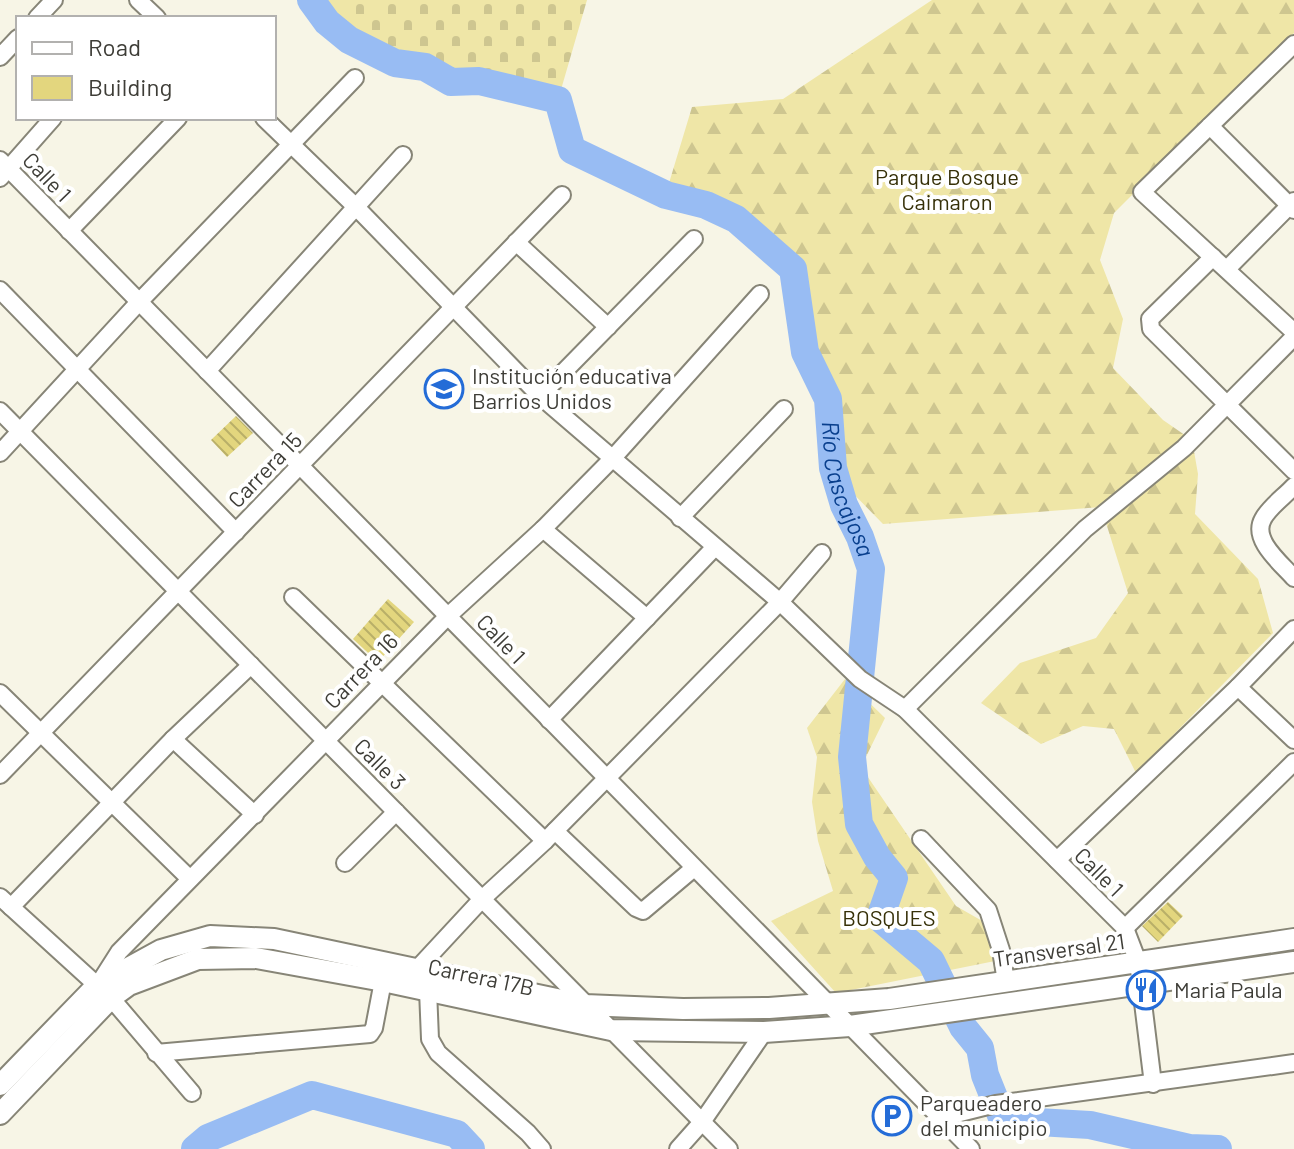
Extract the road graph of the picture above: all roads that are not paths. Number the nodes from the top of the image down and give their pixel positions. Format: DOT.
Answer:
graph roads {
  1 [pos="54,0"];
  2 [pos="39,16"];
  3 [pos="16,40"];
  4 [pos="1294,44"];
  5 [pos="0,57"];
  6 [pos="355,78"];
  7 [pos="51,120"];
  8 [pos="176,120"];
  9 [pos="266,120"];
  10 [pos="1210,126"];
  11 [pos="290,144"];
  12 [pos="403,155"];
  13 [pos="3,169"];
  14 [pos="562,195"];
  15 [pos="1293,206"];
  16 [pos="356,207"];
  17 [pos="69,231"];
  18 [pos="694,239"];
  19 [pos="516,242"];
  20 [pos="1213,257"];
  21 [pos="1227,269"];
  22 [pos="0,290"];
  23 [pos="760,294"];
  24 [pos="139,302"];
  25 [pos="453,307"];
  26 [pos="608,327"];
  27 [pos="1294,334"];
  28 [pos="77,368"];
  29 [pos="207,371"];
  30 [pos="540,396"];
  31 [pos="1228,405"];
  32 [pos="784,409"];
  33 [pos="0,411"];
  34 [pos="20,431"];
  35 [pos="0,453"];
  36 [pos="612,459"];
  37 [pos="300,466"];
  38 [pos="1294,471"];
  39 [pos="1294,486"];
  40 [pos="680,518"];
  41 [pos="543,529"];
  42 [pos="236,532"];
  43 [pos="715,547"];
  44 [pos="822,553"];
  45 [pos="1294,578"];
  46 [pos="178,591"];
  47 [pos="293,597"];
  48 [pos="780,602"];
  49 [pos="448,616"];
  50 [pos="647,618"];
  51 [pos="1294,629"];
  52 [pos="251,665"];
  53 [pos="381,683"];
  54 [pos="1238,687"];
  55 [pos="0,693"];
  56 [pos="905,709"];
  57 [pos="549,720"];
  58 [pos="41,733"];
  59 [pos="173,739"];
  60 [pos="1294,740"];
  61 [pos="326,742"];
  62 [pos="1294,762"];
  63 [pos="0,775"];
  64 [pos="607,778"];
  65 [pos="110,803"];
  66 [pos="396,812"];
  67 [pos="255,815"];
  68 [pos="550,836"];
  69 [pos="921,839"];
  70 [pos="1057,860"];
  71 [pos="345,863"];
  72 [pos="694,868"];
  73 [pos="190,879"];
  74 [pos="482,899"];
  75 [pos="5,902"];
  76 [pos="1125,928"];
  77 [pos="1294,939"];
  78 [pos="1138,962"];
  79 [pos="1294,962"];
  80 [pos="383,981"];
  81 [pos="421,982"];
  82 [pos="1004,982"];
  83 [pos="1142,985"];
  84 [pos="104,991"];
  85 [pos="585,1005"];
  86 [pos="831,1005"];
  87 [pos="892,1009"];
  88 [pos="850,1026"];
  89 [pos="611,1030"];
  90 [pos="764,1032"];
  91 [pos="156,1053"];
  92 [pos="1294,1063"];
  93 [pos="1153,1084"];
  94 [pos="0,1085"];
  95 [pos="192,1093"];
  96 [pos="0,1114"];
  97 [pos="940,1118"];
  98 [pos="702,1122"];
  99 [pos="542,1149"];
  100 [pos="678,1149"];
  101 [pos="729,1149"];
  102 [pos="971,1149"];
  1 -- 2 [label="street"];
  3 -- 5 [label="street"];
  4 -- 10 [label="street"];
  6 -- 11 [label="street"];
  7 -- 13 [label="street"];
  8 -- 17 [label="street"];
  9 -- 11 [label="street, Calle 1"];
  10 -- 15 [label="street"];
  10 -- 20 [label="street"];
  11 -- 16 [label="street, Calle 1"];
  11 -- 24 [label="street"];
  12 -- 16 [label="street"];
  13 -- 17 [label="street, Calle 1"];
  14 -- 19 [label="street, Carrera 15"];
  15 -- 21 [label="street"];
  16 -- 25 [label="street, Calle 1"];
  16 -- 29 [label="street"];
  17 -- 24 [label="street, Calle 1"];
  18 -- 26 [label="street"];
  19 -- 25 [label="street, Carrera 15"];
  19 -- 26 [label="street"];
  20 -- 21 [label="street"];
  20 -- 31 [label="street"];
  21 -- 27 [label="street"];
  22 -- 28 [label="street"];
  23 -- 36 [label="street, Carrera 16"];
  24 -- 28 [label="street"];
  24 -- 29 [label="street, Calle 1"];
  25 -- 30 [label="street, Calle 1"];
  25 -- 37 [label="street, Carrera 15"];
  26 -- 30 [label="street"];
  27 -- 31 [label="street"];
  28 -- 34 [label="street"];
  28 -- 42 [label="street"];
  29 -- 37 [label="street, Calle 1"];
  30 -- 36 [label="street, Calle 1"];
  31 -- 38 [label="street"];
  31 -- 56 [label="street"];
  32 -- 40 [label="street"];
  33 -- 34 [label="street, Calle 3"];
  34 -- 35 [label="street"];
  34 -- 46 [label="street, Calle 3"];
  36 -- 40 [label="street, Calle 1"];
  36 -- 41 [label="street, Carrera 16"];
  37 -- 42 [label="street, Carrera 15"];
  37 -- 49 [label="street, Calle 1"];
  39 -- 45 [label="street"];
  40 -- 43 [label="street, Calle 1"];
  41 -- 49 [label="street, Carrera 16"];
  41 -- 50 [label="street"];
  42 -- 46 [label="street, Carrera 15"];
  43 -- 48 [label="street, Calle 1"];
  43 -- 50 [label="street"];
  44 -- 48 [label="street"];
  46 -- 52 [label="street, Calle 3"];
  46 -- 58 [label="street, Carrera 15"];
  47 -- 53 [label="street"];
  48 -- 56 [label="street, Calle 1"];
  48 -- 64 [label="street"];
  49 -- 53 [label="street, Carrera 16"];
  49 -- 57 [label="street, Calle 1"];
  50 -- 57 [label="street"];
  51 -- 54 [label="street"];
  52 -- 59 [label="street"];
  52 -- 61 [label="street, Calle 3"];
  53 -- 61 [label="street, Carrera 16"];
  53 -- 68 [label="street"];
  54 -- 60 [label="street"];
  54 -- 70 [label="street"];
  55 -- 58 [label="street"];
  56 -- 70 [label="street, Calle 1"];
  57 -- 64 [label="street, Calle 1"];
  58 -- 63 [label="street, Carrera 15"];
  58 -- 65 [label="street"];
  59 -- 65 [label="street"];
  59 -- 67 [label="street"];
  61 -- 66 [label="street, Calle 3"];
  61 -- 67 [label="street, Carrera 16"];
  62 -- 76 [label="street"];
  64 -- 68 [label="street"];
  64 -- 72 [label="street, Calle 1"];
  65 -- 73 [label="street"];
  65 -- 75 [label="street"];
  66 -- 71 [label="street"];
  66 -- 74 [label="street, Calle 3"];
  67 -- 73 [label="street, Carrera 16"];
  68 -- 72 [label="street"];
  68 -- 74 [label="street"];
  69 -- 82 [label="street"];
  70 -- 76 [label="street, Calle 1"];
  72 -- 86 [label="street, Calle 1"];
  73 -- 84 [label="street, Carrera 16"];
  74 -- 81 [label="street"];
  74 -- 85 [label="street, Calle 3"];
  75 -- 84 [label="street"];
  76 -- 78 [label="street, Calle 1"];
  77 -- 78 [label="street, Transversal 21"];
  78 -- 82 [label="street, Transversal 21"];
  78 -- 83 [label="street, Calle 1"];
  79 -- 83 [label="street"];
  80 -- 81 [label="street, Carrera 17B"];
  80 -- 84 [label="street, Carrera 17B"];
  80 -- 91 [label="street"];
  81 -- 84 [label="street, Carrera 17B"];
  81 -- 85 [label="street, Carrera 17B"];
  81 -- 89 [label="street, Carrera 17B"];
  81 -- 99 [label="street"];
  82 -- 87 [label="street, Transversal 21"];
  83 -- 87 [label="street"];
  83 -- 93 [label="street, Calle 1"];
  84 -- 91 [label="street"];
  84 -- 94 [label="street, Carrera 16"];
  84 -- 96 [label="street, Carrera 16"];
  85 -- 86 [label="street, Carrera 17B"];
  85 -- 89 [label="street, Calle 3"];
  86 -- 87 [label="street, Transversal 21"];
  86 -- 88 [label="street, Calle 1"];
  87 -- 88 [label="street, Carrera 17B"];
  88 -- 90 [label="street, Carrera 17B"];
  88 -- 97 [label="street, Calle 1"];
  89 -- 90 [label="street, Carrera 17B"];
  89 -- 98 [label="street, Calle 3"];
  90 -- 98 [label="street"];
  91 -- 95 [label="street"];
  92 -- 93 [label="street"];
  93 -- 97 [label="street"];
  97 -- 102 [label="street, Calle 1"];
  98 -- 100 [label="street"];
  98 -- 101 [label="street, Calle 3"];
}
